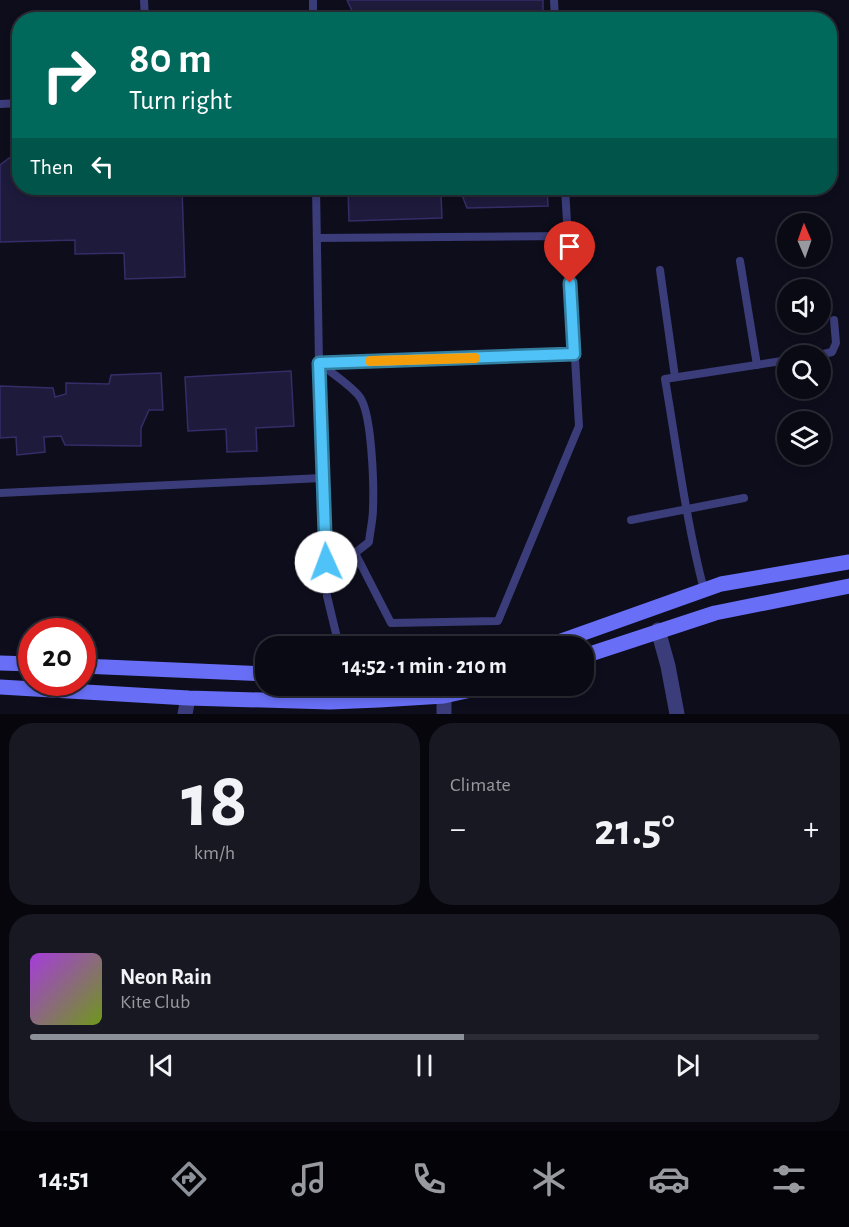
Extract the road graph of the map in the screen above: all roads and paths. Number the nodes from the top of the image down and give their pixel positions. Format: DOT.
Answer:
graph roads {
  1 [pos="316,195"];
  2 [pos="565,195"];
  3 [pos="567,236"];
  4 [pos="317,238"];
  5 [pos="740,261"];
  6 [pos="660,270"];
  7 [pos="834,320"];
  8 [pos="831,352"];
  9 [pos="574,354"];
  10 [pos="777,361"];
  11 [pos="319,363"];
  12 [pos="757,364"];
  13 [pos="675,377"];
  14 [pos="322,478"];
  15 [pos="0,493"];
  16 [pos="744,498"];
  17 [pos="688,509"];
  18 [pos="632,520"];
  19 [pos="355,553"];
  20 [pos="849,562"];
  21 [pos="326,566"];
  22 [pos="849,586"];
  23 [pos="704,590"];
  24 [pos="658,630"];
  25 [pos="337,636"];
  26 [pos="575,636"];
  27 [pos="594,652"];
  28 [pos="0,663"];
  29 [pos="18,664"];
  30 [pos="96,667"];
  31 [pos="255,674"];
  32 [pos="0,687"];
  33 [pos="349,696"];
  34 [pos="444,696"];
  35 [pos="188,698"];
  36 [pos="350,701"];
  37 [pos="185,714"];
  38 [pos="444,714"];
  39 [pos="676,714"];
  1 -- 4 [label="lane"];
  2 -- 3 [label="lane"];
  3 -- 4 [label="lane"];
  3 -- 9 [label="lane"];
  4 -- 11 [label="lane"];
  5 -- 12 [label="lane"];
  6 -- 13 [label="lane"];
  7 -- 8 [label="lane"];
  9 -- 11 [label="lane"];
  9 -- 19 [label="lane"];
  10 -- 12 [label="lane"];
  11 -- 14 [label="lane"];
  11 -- 19 [label="lane"];
  12 -- 13 [label="lane"];
  13 -- 17 [label="lane"];
  14 -- 15 [label="lane"];
  14 -- 21 [label="lane"];
  16 -- 17 [label="lane"];
  17 -- 18 [label="lane"];
  17 -- 23 [label="lane"];
  19 -- 21 [label="lane"];
  20 -- 23 [label="main road"];
  21 -- 25 [label="lane"];
  22 -- 24 [label="main road"];
  23 -- 26 [label="main road"];
  24 -- 27 [label="main road"];
  24 -- 39 [label="street"];
  28 -- 29 [label="main road"];
  30 -- 31 [label="main road"];
  32 -- 35 [label="main road"];
  33 -- 36 [label="lane"];
  34 -- 36 [label="main road"];
  34 -- 38 [label="street"];
  35 -- 36 [label="main road"];
  35 -- 37 [label="street"];
}
